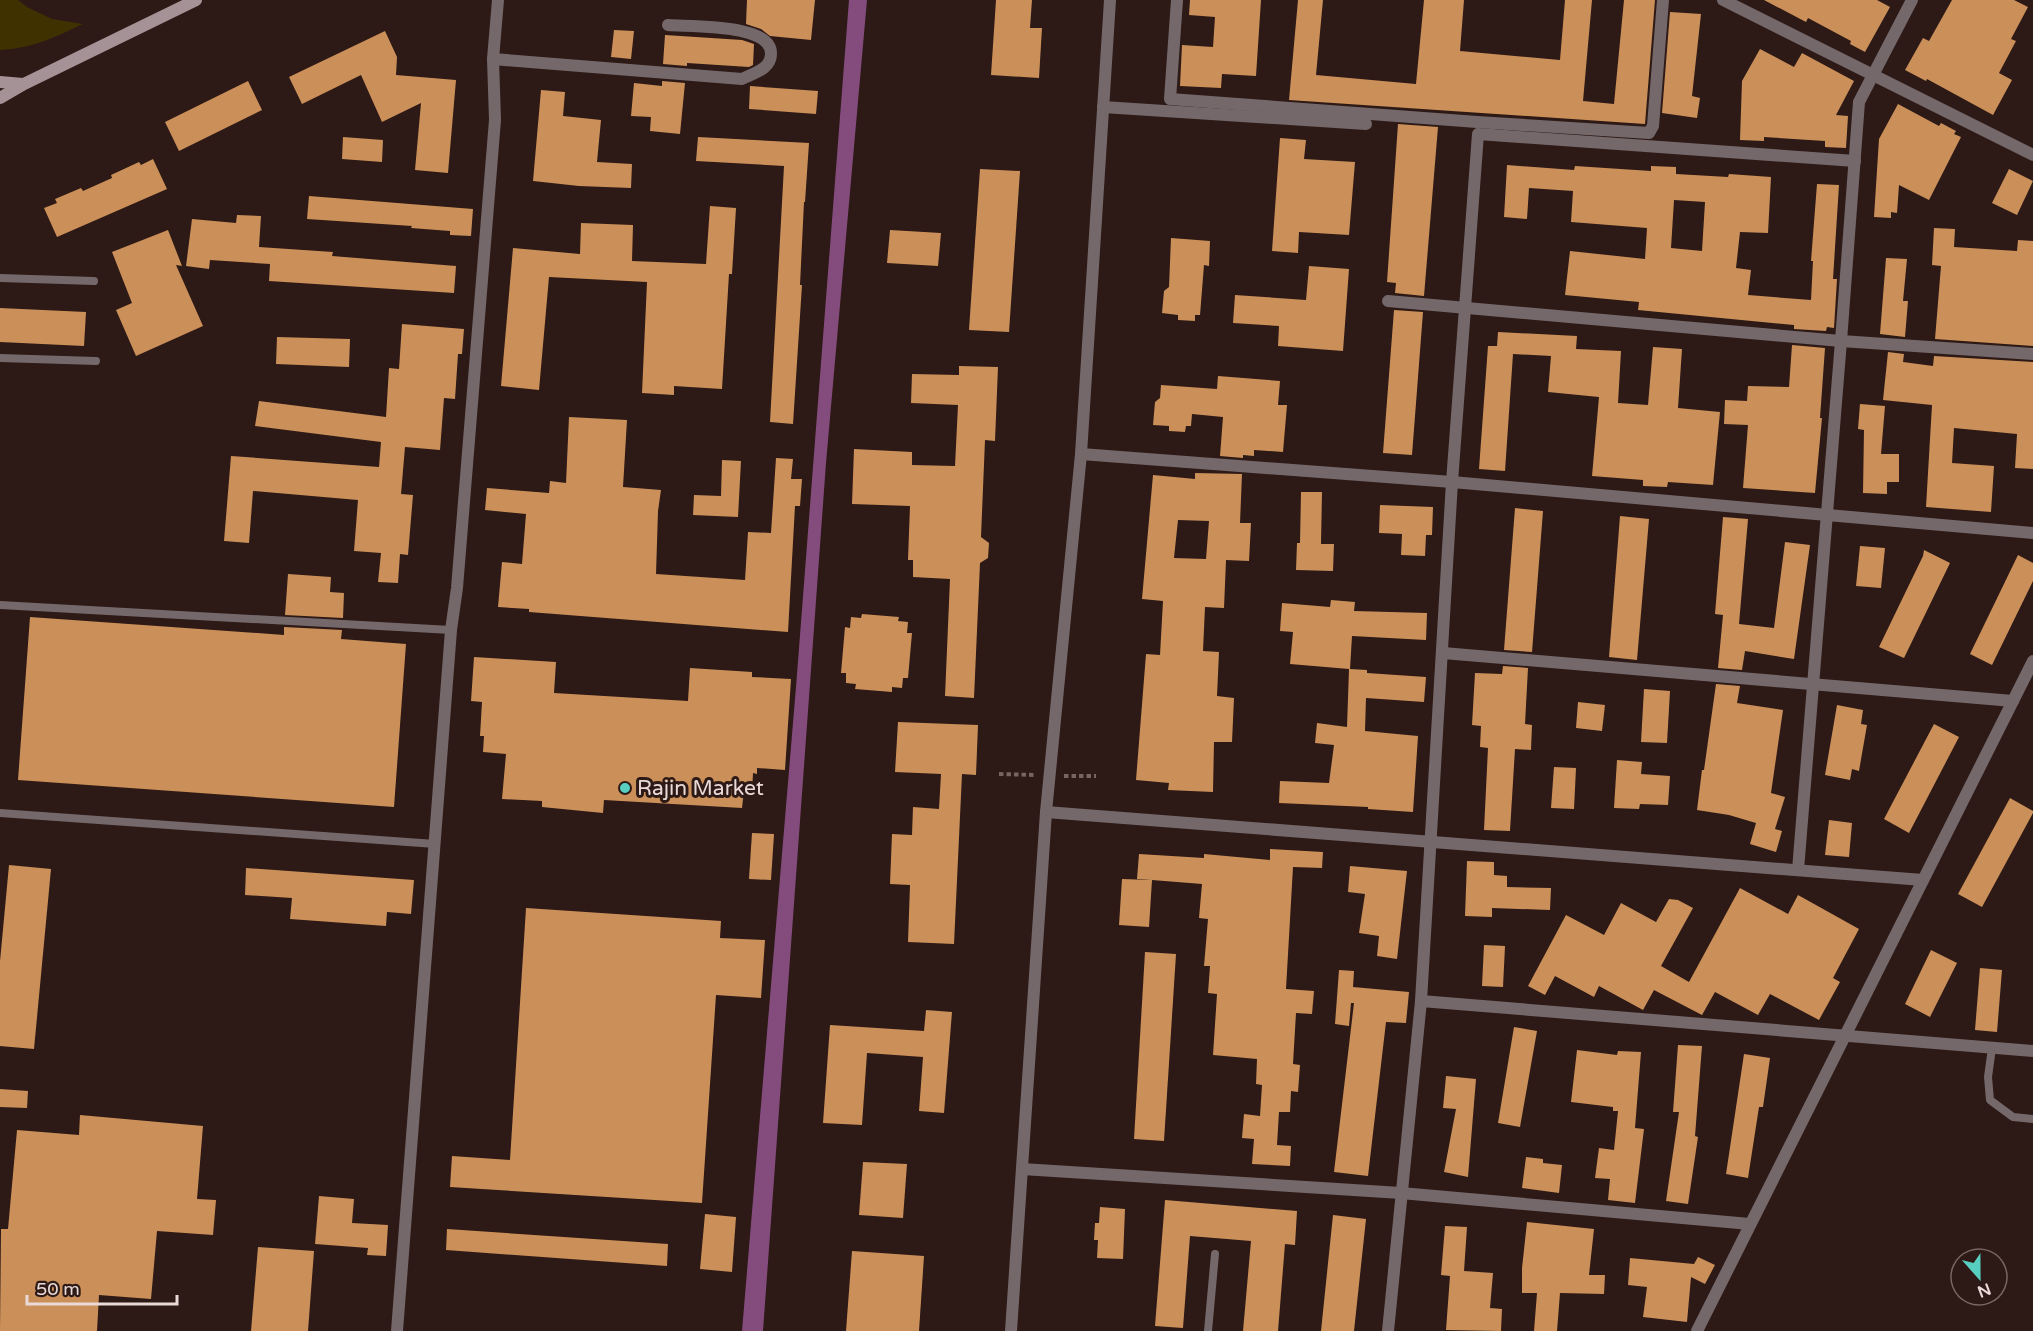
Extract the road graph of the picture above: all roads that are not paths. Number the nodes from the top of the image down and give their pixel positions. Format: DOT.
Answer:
graph roads {
  1 [pos="196,0"];
  2 [pos="498,0"];
  3 [pos="1110,0"];
  4 [pos="1177,0"];
  5 [pos="1662,0"];
  6 [pos="1723,0"];
  7 [pos="1912,0"];
  8 [pos="668,25"];
  9 [pos="493,59"];
  10 [pos="1872,75"];
  11 [pos="0,82"];
  12 [pos="24,84"];
  13 [pos="0,98"];
  14 [pos="1103,107"];
  15 [pos="1366,124"];
  16 [pos="2033,154"];
  17 [pos="1855,161"];
  18 [pos="0,278"];
  19 [pos="94,281"];
  20 [pos="1388,301"];
  21 [pos="1464,308"];
  22 [pos="1841,341"];
  23 [pos="2033,354"];
  24 [pos="0,358"];
  25 [pos="96,361"];
  26 [pos="1081,454"];
  27 [pos="1452,482"];
  28 [pos="1827,515"];
  29 [pos="2033,534"];
  30 [pos="0,605"];
  31 [pos="452,630"];
  32 [pos="1443,653"];
  33 [pos="2033,661"];
  34 [pos="1813,684"];
  35 [pos="2013,701"];
  36 [pos="1046,812"];
  37 [pos="0,813"];
  38 [pos="1431,842"];
  39 [pos="435,844"];
  40 [pos="1798,870"];
  41 [pos="1923,880"];
  42 [pos="1421,1001"];
  43 [pos="1845,1036"];
  44 [pos="1992,1048"];
  45 [pos="2033,1051"];
  46 [pos="2033,1119"];
  47 [pos="1022,1168"];
  48 [pos="1401,1193"];
  49 [pos="1750,1224"];
  50 [pos="1215,1254"];
  51 [pos="398,1331"];
  52 [pos="1011,1331"];
  53 [pos="1208,1331"];
  54 [pos="1388,1331"];
  55 [pos="1697,1331"];
  1 -- 12 [label="main road"];
  2 -- 9 [label="street"];
  3 -- 14 [label="street"];
  4 -- 5 [label="street"];
  6 -- 10 [label="street"];
  7 -- 10 [label="street"];
  8 -- 9 [label="street"];
  9 -- 31 [label="street"];
  10 -- 16 [label="street"];
  10 -- 17 [label="street"];
  11 -- 12 [label="main road"];
  12 -- 13 [label="main road"];
  14 -- 15 [label="street"];
  14 -- 26 [label="street"];
  17 -- 21 [label="street"];
  17 -- 22 [label="street"];
  18 -- 19 [label="lane"];
  20 -- 21 [label="street"];
  21 -- 22 [label="street"];
  21 -- 27 [label="street"];
  22 -- 23 [label="street"];
  22 -- 28 [label="street"];
  24 -- 25 [label="lane"];
  26 -- 27 [label="street"];
  26 -- 36 [label="street"];
  27 -- 28 [label="street"];
  27 -- 32 [label="street"];
  28 -- 29 [label="street"];
  28 -- 34 [label="street"];
  30 -- 31 [label="lane"];
  31 -- 39 [label="street"];
  32 -- 34 [label="street"];
  32 -- 38 [label="street"];
  33 -- 35 [label="street"];
  34 -- 35 [label="street"];
  34 -- 40 [label="street"];
  35 -- 41 [label="street"];
  36 -- 38 [label="street"];
  36 -- 47 [label="street"];
  37 -- 39 [label="lane"];
  38 -- 40 [label="street"];
  38 -- 42 [label="street"];
  39 -- 51 [label="street"];
  40 -- 41 [label="street"];
  41 -- 43 [label="street"];
  42 -- 43 [label="street"];
  42 -- 48 [label="street"];
  43 -- 44 [label="street"];
  43 -- 49 [label="street"];
  44 -- 45 [label="street"];
  44 -- 46 [label="lane"];
  47 -- 48 [label="street"];
  47 -- 52 [label="street"];
  48 -- 49 [label="street"];
  48 -- 54 [label="street"];
  49 -- 55 [label="street"];
  50 -- 53 [label="lane"];
}
